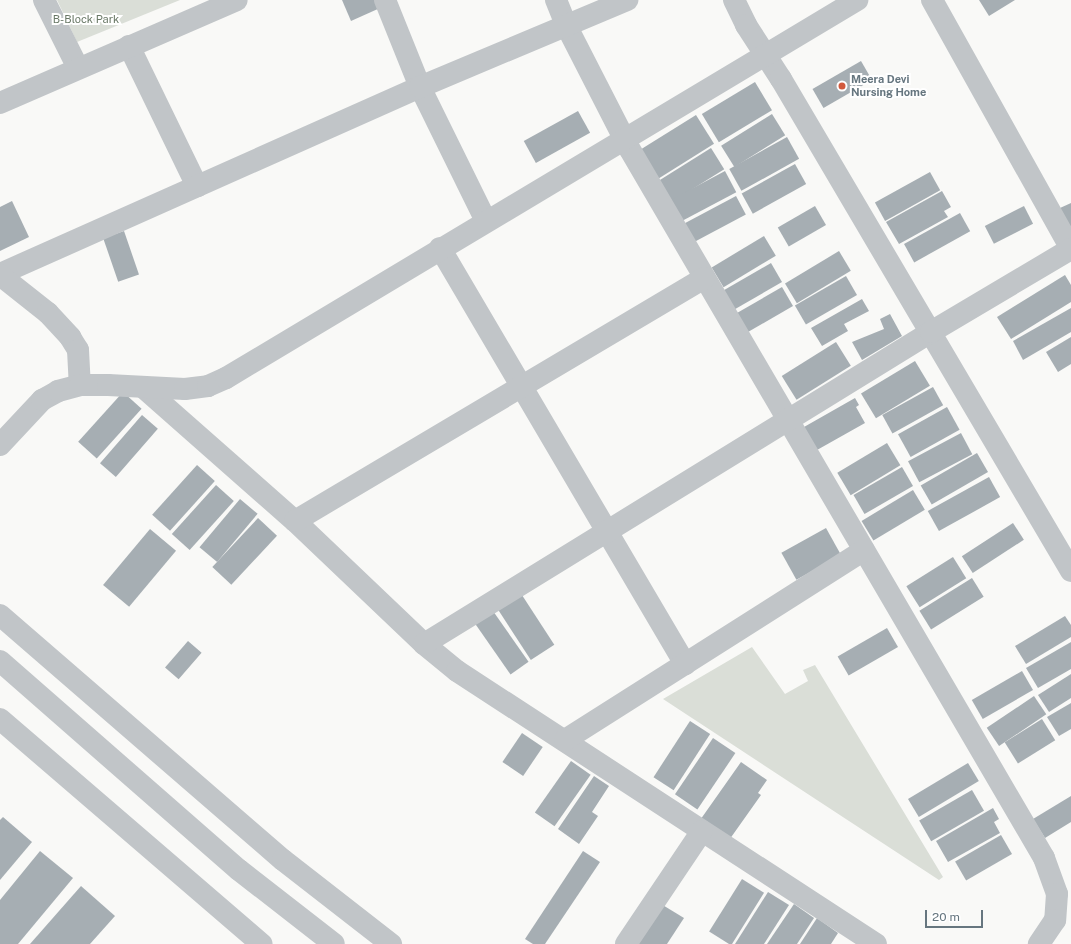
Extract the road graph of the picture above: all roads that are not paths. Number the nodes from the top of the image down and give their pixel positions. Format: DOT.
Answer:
graph roads {
  1 [pos="44,0"];
  2 [pos="237,0"];
  3 [pos="385,0"];
  4 [pos="556,0"];
  5 [pos="627,0"];
  6 [pos="734,0"];
  7 [pos="857,0"];
  8 [pos="932,0"];
  9 [pos="567,27"];
  10 [pos="129,46"];
  11 [pos="766,54"];
  12 [pos="78,68"];
  13 [pos="420,87"];
  14 [pos="0,103"];
  15 [pos="624,138"];
  16 [pos="197,186"];
  17 [pos="486,221"];
  18 [pos="440,248"];
  19 [pos="1071,249"];
  20 [pos="0,274"];
  21 [pos="704,278"];
  22 [pos="931,332"];
  23 [pos="80,386"];
  24 [pos="522,387"];
  25 [pos="144,388"];
  26 [pos="788,419"];
  27 [pos="0,445"];
  28 [pos="295,521"];
  29 [pos="607,531"];
  30 [pos="864,550"];
  31 [pos="1071,571"];
  32 [pos="0,615"];
  33 [pos="424,644"];
  34 [pos="0,661"];
  35 [pos="685,664"];
  36 [pos="0,719"];
  37 [pos="565,740"];
  38 [pos="702,831"];
  39 [pos="262,944"];
  40 [pos="334,944"];
  41 [pos="391,944"];
  42 [pos="626,944"];
  43 [pos="876,944"];
  44 [pos="1039,944"];
  1 -- 12 [label="street"];
  2 -- 10 [label="street"];
  3 -- 13 [label="street"];
  4 -- 9 [label="street"];
  5 -- 9 [label="street"];
  6 -- 11 [label="street"];
  7 -- 11 [label="street"];
  8 -- 19 [label="street"];
  9 -- 13 [label="street"];
  9 -- 15 [label="street"];
  10 -- 12 [label="street"];
  10 -- 16 [label="street"];
  11 -- 15 [label="street"];
  11 -- 22 [label="street"];
  12 -- 14 [label="street"];
  13 -- 16 [label="street"];
  13 -- 17 [label="street"];
  15 -- 17 [label="street"];
  15 -- 21 [label="street"];
  16 -- 20 [label="street"];
  17 -- 18 [label="street"];
  18 -- 24 [label="street"];
  18 -- 25 [label="street"];
  19 -- 22 [label="street"];
  20 -- 23 [label="street"];
  21 -- 24 [label="street"];
  21 -- 26 [label="street"];
  22 -- 26 [label="street"];
  22 -- 31 [label="street"];
  23 -- 25 [label="street"];
  23 -- 27 [label="street"];
  24 -- 28 [label="street"];
  24 -- 29 [label="street"];
  25 -- 28 [label="street"];
  26 -- 29 [label="street"];
  26 -- 30 [label="street"];
  28 -- 33 [label="street"];
  29 -- 33 [label="street"];
  29 -- 35 [label="street"];
  30 -- 35 [label="street"];
  30 -- 44 [label="street"];
  32 -- 41 [label="street"];
  33 -- 37 [label="street"];
  34 -- 40 [label="street"];
  35 -- 37 [label="street"];
  36 -- 39 [label="street"];
  37 -- 38 [label="street"];
  38 -- 42 [label="street"];
  38 -- 43 [label="street"];
}
